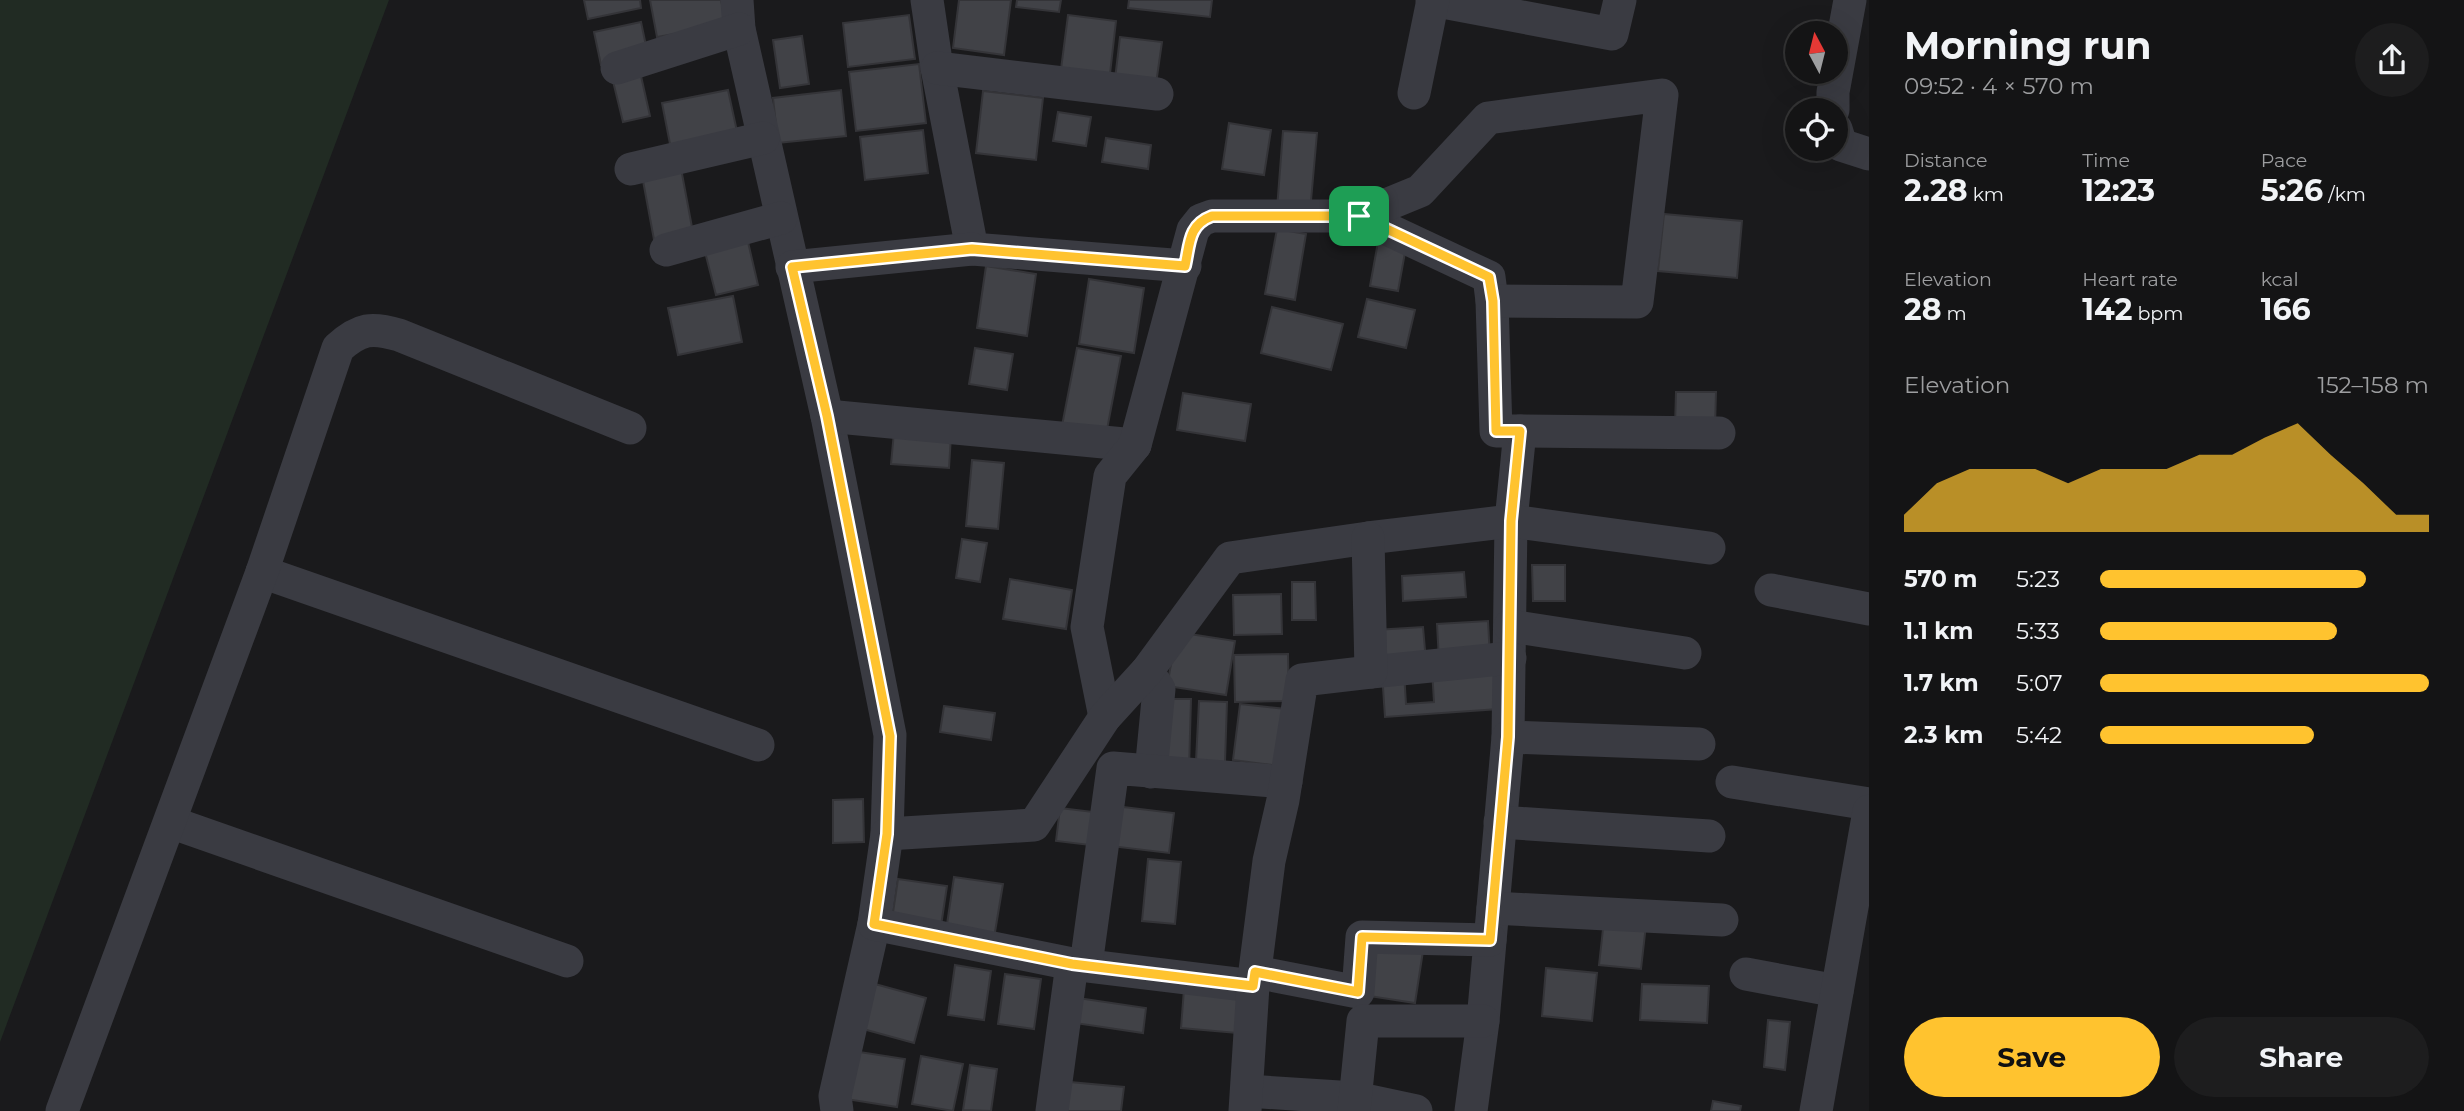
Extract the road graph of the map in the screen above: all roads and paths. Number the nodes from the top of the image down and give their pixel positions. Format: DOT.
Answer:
graph roads {
  1 [pos="927,0"];
  2 [pos="1432,0"];
  3 [pos="1620,0"];
  4 [pos="1850,0"];
  5 [pos="738,15"];
  6 [pos="617,68"];
  7 [pos="937,68"];
  8 [pos="1414,93"];
  9 [pos="1157,94"];
  10 [pos="1833,98"];
  11 [pos="763,138"];
  12 [pos="1848,147"];
  13 [pos="1869,154"];
  14 [pos="631,169"];
  15 [pos="1359,216"];
  16 [pos="781,218"];
  17 [pos="972,249"];
  18 [pos="666,250"];
  19 [pos="1185,266"];
  20 [pos="792,267"];
  21 [pos="1493,301"];
  22 [pos="827,416"];
  23 [pos="630,428"];
  24 [pos="1520,431"];
  25 [pos="1719,433"];
  26 [pos="1135,445"];
  27 [pos="1511,521"];
  28 [pos="1368,538"];
  29 [pos="1709,548"];
  30 [pos="262,572"];
  31 [pos="1771,590"];
  32 [pos="1869,609"];
  33 [pos="1510,642"];
  34 [pos="1685,653"];
  35 [pos="1147,671"];
  36 [pos="1371,672"];
  37 [pos="1105,717"];
  38 [pos="1508,737"];
  39 [pos="1699,744"];
  40 [pos="758,745"];
  41 [pos="1151,772"];
  42 [pos="1286,782"];
  43 [pos="1732,782"];
  44 [pos="1869,804"];
  45 [pos="1869,811"];
  46 [pos="170,822"];
  47 [pos="1500,822"];
  48 [pos="887,834"];
  49 [pos="1709,836"];
  50 [pos="1861,901"];
  51 [pos="1722,920"];
  52 [pos="874,924"];
  53 [pos="1491,924"];
  54 [pos="567,961"];
  55 [pos="1079,964"];
  56 [pos="1746,974"];
  57 [pos="1254,979"];
  58 [pos="1837,991"];
  59 [pos="1483,1021"];
  60 [pos="1246,1101"];
  61 [pos="1354,1104"];
  62 [pos="62,1111"];
  63 [pos="837,1111"];
  64 [pos="1052,1111"];
  65 [pos="1416,1111"];
  66 [pos="1471,1111"];
  67 [pos="1816,1111"];
  1 -- 7 [label="street"];
  2 -- 3 [label="street"];
  2 -- 8 [label="street"];
  4 -- 10 [label="street"];
  5 -- 6 [label="street"];
  5 -- 11 [label="street"];
  7 -- 9 [label="street"];
  7 -- 17 [label="street"];
  11 -- 14 [label="street"];
  11 -- 16 [label="street"];
  12 -- 13 [label="street"];
  15 -- 19 [label="street"];
  15 -- 21 [label="street"];
  15 -- 21 [label="street"];
  16 -- 18 [label="street"];
  16 -- 20 [label="street"];
  17 -- 19 [label="street"];
  17 -- 20 [label="street"];
  19 -- 26 [label="street"];
  20 -- 22 [label="street"];
  21 -- 24 [label="street"];
  22 -- 26 [label="street"];
  22 -- 48 [label="street"];
  23 -- 30 [label="street"];
  24 -- 25 [label="street"];
  24 -- 27 [label="street"];
  26 -- 37 [label="street"];
  27 -- 28 [label="street"];
  27 -- 29 [label="street"];
  27 -- 33 [label="street"];
  28 -- 35 [label="street"];
  28 -- 36 [label="street"];
  30 -- 40 [label="street"];
  30 -- 46 [label="street"];
  31 -- 32 [label="street"];
  33 -- 34 [label="street"];
  33 -- 36 [label="street"];
  33 -- 38 [label="street"];
  35 -- 37 [label="street"];
  35 -- 41 [label="street"];
  36 -- 42 [label="street"];
  37 -- 48 [label="street"];
  38 -- 39 [label="street"];
  38 -- 47 [label="street"];
  41 -- 42 [label="street"];
  41 -- 55 [label="street"];
  42 -- 57 [label="street"];
  43 -- 44 [label="street"];
  45 -- 50 [label="street"];
  46 -- 54 [label="street"];
  46 -- 62 [label="street"];
  47 -- 49 [label="street"];
  47 -- 53 [label="street"];
  48 -- 52 [label="street"];
  50 -- 58 [label="street"];
  51 -- 53 [label="street"];
  52 -- 55 [label="street"];
  52 -- 63 [label="street"];
  53 -- 57 [label="street"];
  53 -- 59 [label="street"];
  55 -- 57 [label="street"];
  55 -- 64 [label="street"];
  56 -- 58 [label="street"];
  57 -- 60 [label="street"];
  58 -- 67 [label="street"];
  59 -- 61 [label="street"];
  59 -- 66 [label="street"];
  60 -- 61 [label="street"];
  61 -- 65 [label="street"];
}
